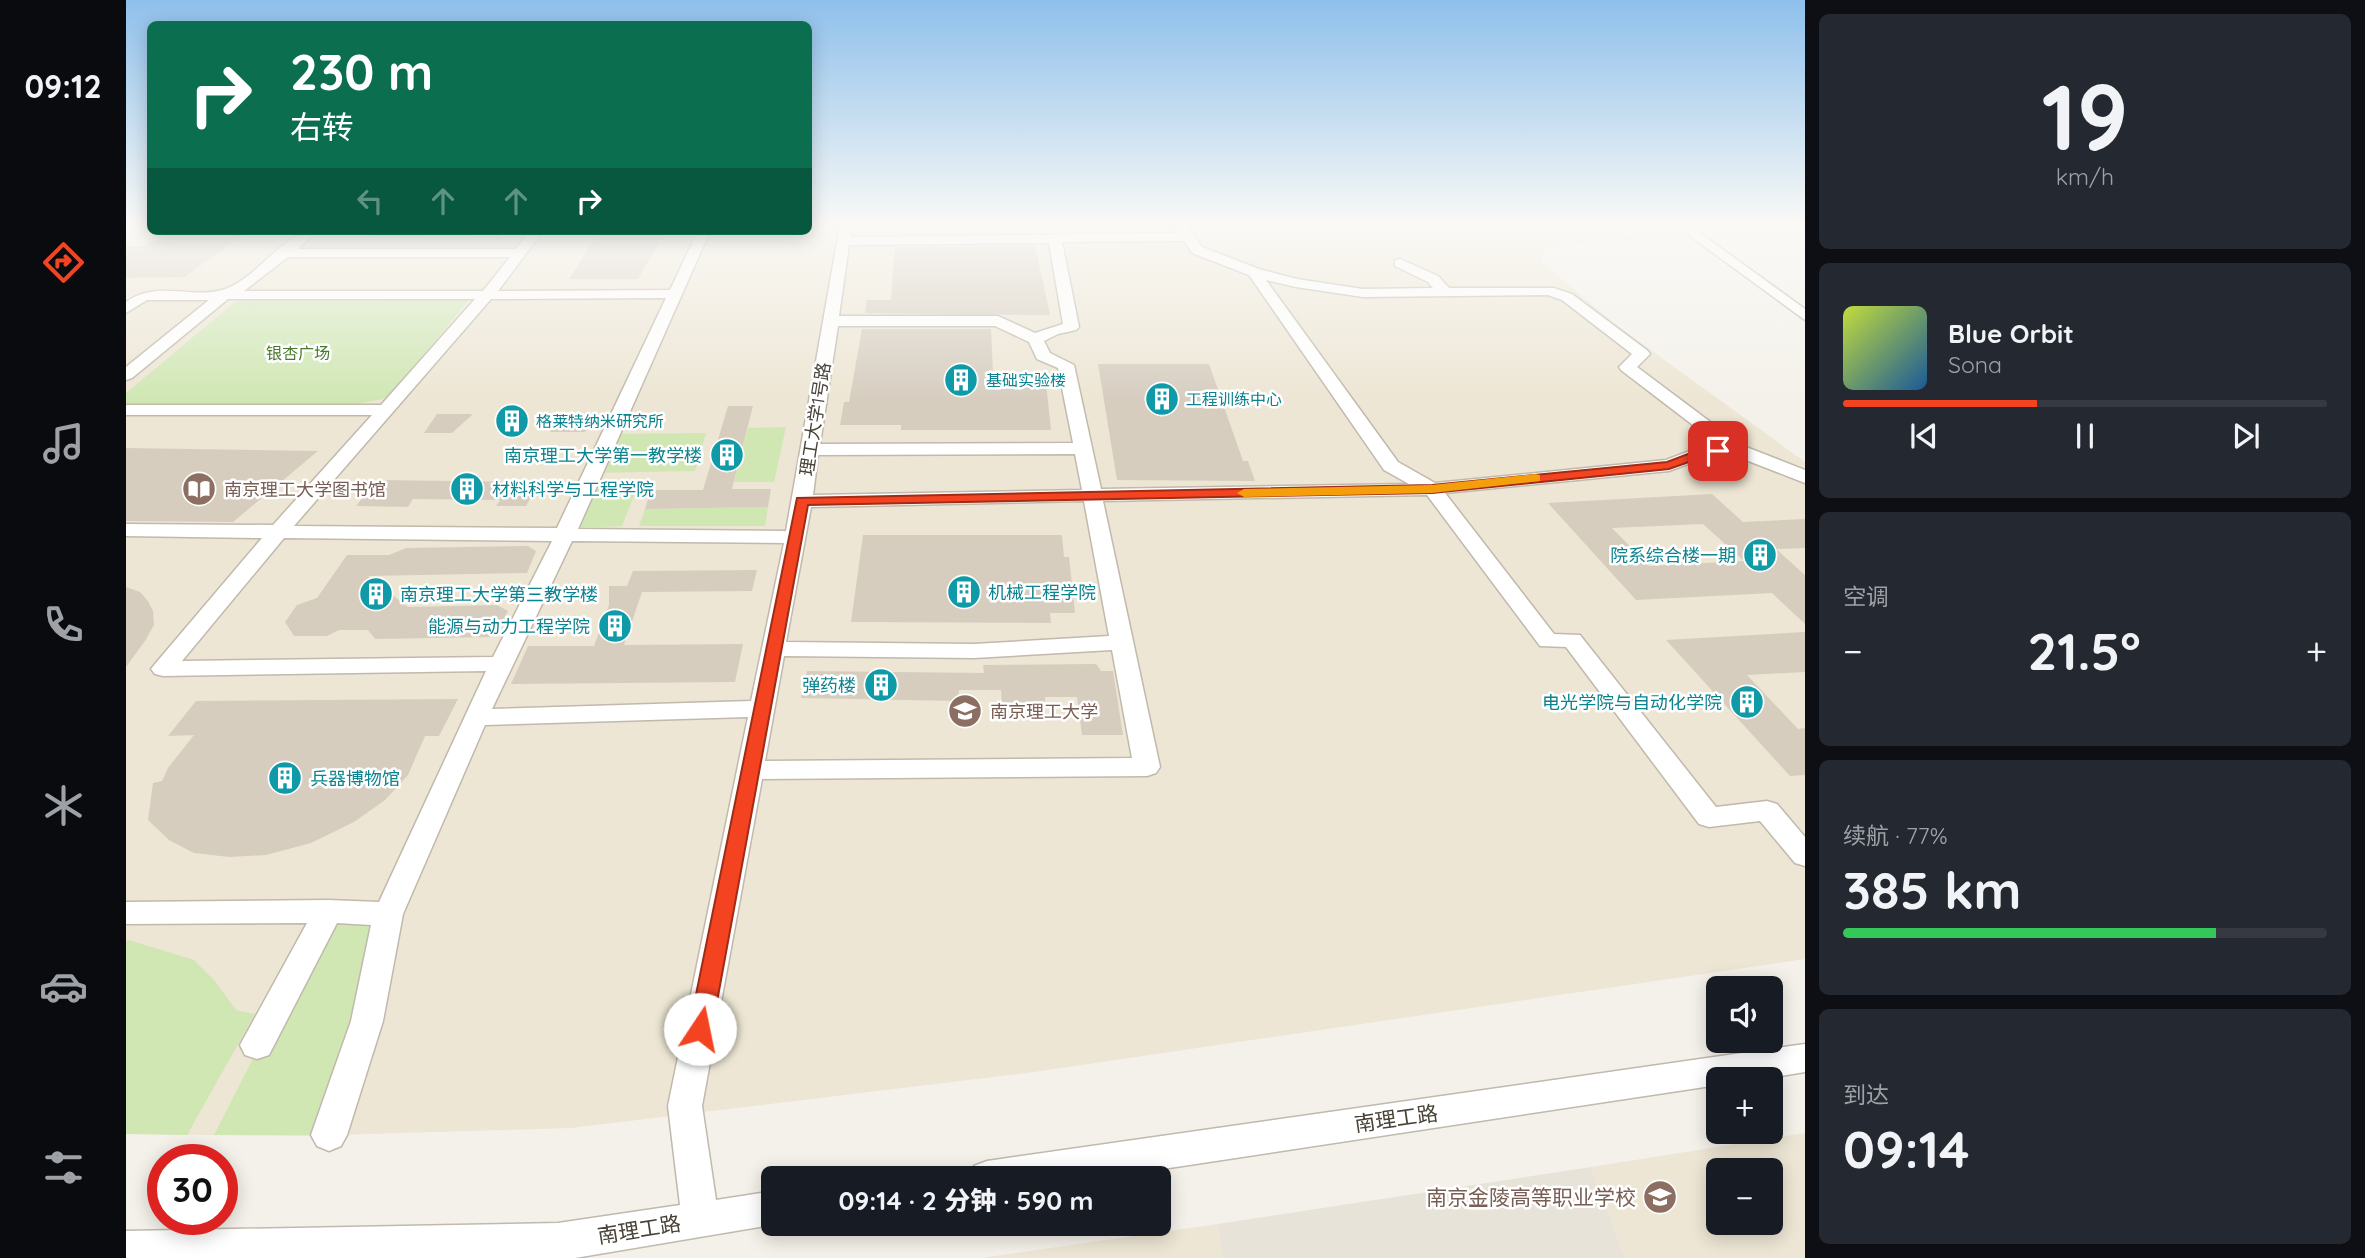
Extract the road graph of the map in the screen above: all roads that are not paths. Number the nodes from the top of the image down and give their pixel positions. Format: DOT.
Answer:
graph roads {
  1 [pos="246,284"];
  2 [pos="495,284"];
  3 [pos="679,284"];
  4 [pos="837,284"];
  5 [pos="1063,284"];
  6 [pos="1262,284"];
  7 [pos="1300,284"];
  8 [pos="1437,284"];
  9 [pos="1761,284"];
  10 [pos="1443,290"];
  11 [pos="674,294"];
  12 [pos="224,295"];
  13 [pos="486,295"];
  14 [pos="144,296"];
  15 [pos="126,297"];
  16 [pos="126,310"];
  17 [pos="1805,316"];
  18 [pos="831,321"];
  19 [pos="1035,339"];
  20 [pos="126,375"];
  21 [pos="126,410"];
  22 [pos="386,410"];
  23 [pos="1082,448"];
  24 [pos="1735,449"];
  25 [pos="810,450"];
  26 [pos="1805,477"];
  27 [pos="1432,489"];
  28 [pos="1092,496"];
  29 [pos="802,501"];
  30 [pos="126,530"];
  31 [pos="278,533"];
  32 [pos="564,536"];
  33 [pos="795,537"];
  34 [pos="1122,642"];
  35 [pos="774,649"];
  36 [pos="502,664"];
  37 [pos="763,709"];
  38 [pos="476,717"];
  39 [pos="752,770"];
  40 [pos="1805,856"];
  41 [pos="328,911"];
  42 [pos="126,913"];
  43 [pos="388,914"];
  44 [pos="257,1045"];
  45 [pos="1805,1058"];
  46 [pos="329,1135"];
  47 [pos="1069,1166"];
  48 [pos="761,1211"];
  49 [pos="700,1220"];
  50 [pos="126,1250"];
  1 -- 12 [label="street"];
  2 -- 13 [label="lane"];
  3 -- 11 [label="street"];
  4 -- 18 [label="street, 理工大学1号路"];
  5 -- 19 [label="street"];
  6 -- 27 [label="street"];
  7 -- 10 [label="street"];
  8 -- 10 [label="street"];
  9 -- 17 [label="street"];
  10 -- 24 [label="street"];
  11 -- 13 [label="lane"];
  11 -- 32 [label="street"];
  12 -- 13 [label="street"];
  12 -- 14 [label="street"];
  12 -- 20 [label="street"];
  13 -- 22 [label="street"];
  14 -- 15 [label="street"];
  14 -- 16 [label="street"];
  18 -- 19 [label="street"];
  18 -- 25 [label="street, 理工大学1号路"];
  19 -- 23 [label="street"];
  21 -- 22 [label="street"];
  22 -- 31 [label="street"];
  23 -- 25 [label="street"];
  23 -- 28 [label="street"];
  24 -- 26 [label="street"];
  24 -- 27 [label="street"];
  25 -- 29 [label="street, 理工大学1号路"];
  27 -- 28 [label="street"];
  27 -- 40 [label="street"];
  28 -- 29 [label="street"];
  28 -- 34 [label="street"];
  29 -- 33 [label="street, 理工大学1号路"];
  30 -- 31 [label="street"];
  31 -- 32 [label="street"];
  31 -- 36 [label="street"];
  32 -- 33 [label="street"];
  32 -- 36 [label="street"];
  33 -- 35 [label="street, 理工大学1号路"];
  34 -- 35 [label="street"];
  34 -- 39 [label="street"];
  35 -- 37 [label="street, 理工大学1号路"];
  36 -- 38 [label="street"];
  37 -- 38 [label="street"];
  37 -- 39 [label="street, 理工大学1号路"];
  38 -- 43 [label="street"];
  39 -- 49 [label="street, 理工大学1号路"];
  41 -- 42 [label="street"];
  41 -- 43 [label="street"];
  41 -- 44 [label="street"];
  43 -- 46 [label="street"];
  45 -- 47 [label="street, 南理工路"];
  48 -- 49 [label="street, 南理工路"];
  49 -- 50 [label="street, 南理工路"];
}
